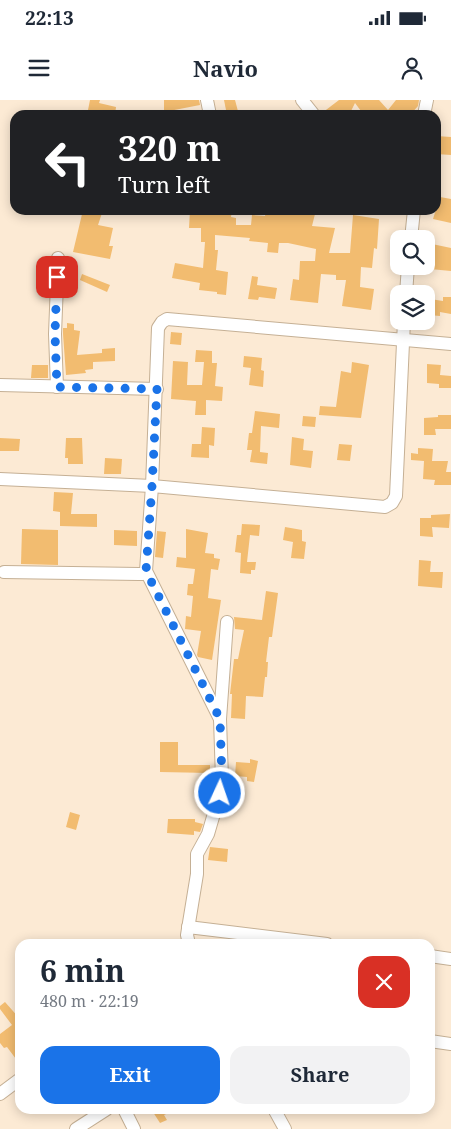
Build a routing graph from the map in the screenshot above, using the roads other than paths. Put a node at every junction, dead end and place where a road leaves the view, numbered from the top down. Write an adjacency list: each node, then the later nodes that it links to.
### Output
1 (302, 100): 2 (street)
2 (310, 110)
3 (413, 215): 4 (street)
4 (412, 230)
5 (58, 258): 10 (street)
6 (403, 330): 7 (street)
7 (402, 338): 8 (street); 11 (street); 13 (street)
8 (451, 344)
9 (0, 385): 10 (street)
10 (57, 387): 11 (street)
11 (157, 389): 13 (street)
12 (0, 480): 13 (street)
13 (152, 486): 14 (street)
14 (146, 571): 15 (street); 17 (street)
15 (4, 572)
16 (227, 622): 17 (street)
17 (220, 719): 18 (street)
18 (188, 927): 19 (street); 20 (street)
19 (188, 939)
20 (286, 939)
21 (435, 957): 22 (street)
22 (451, 959)
23 (435, 1042): 24 (street)
24 (451, 1044)
25 (15, 1083): 26 (street)
26 (0, 1094)
27 (99, 1114): 30 (street)
28 (126, 1114): 31 (street)
29 (276, 1114): 32 (street)
30 (76, 1129)
31 (134, 1129)
32 (284, 1129)

